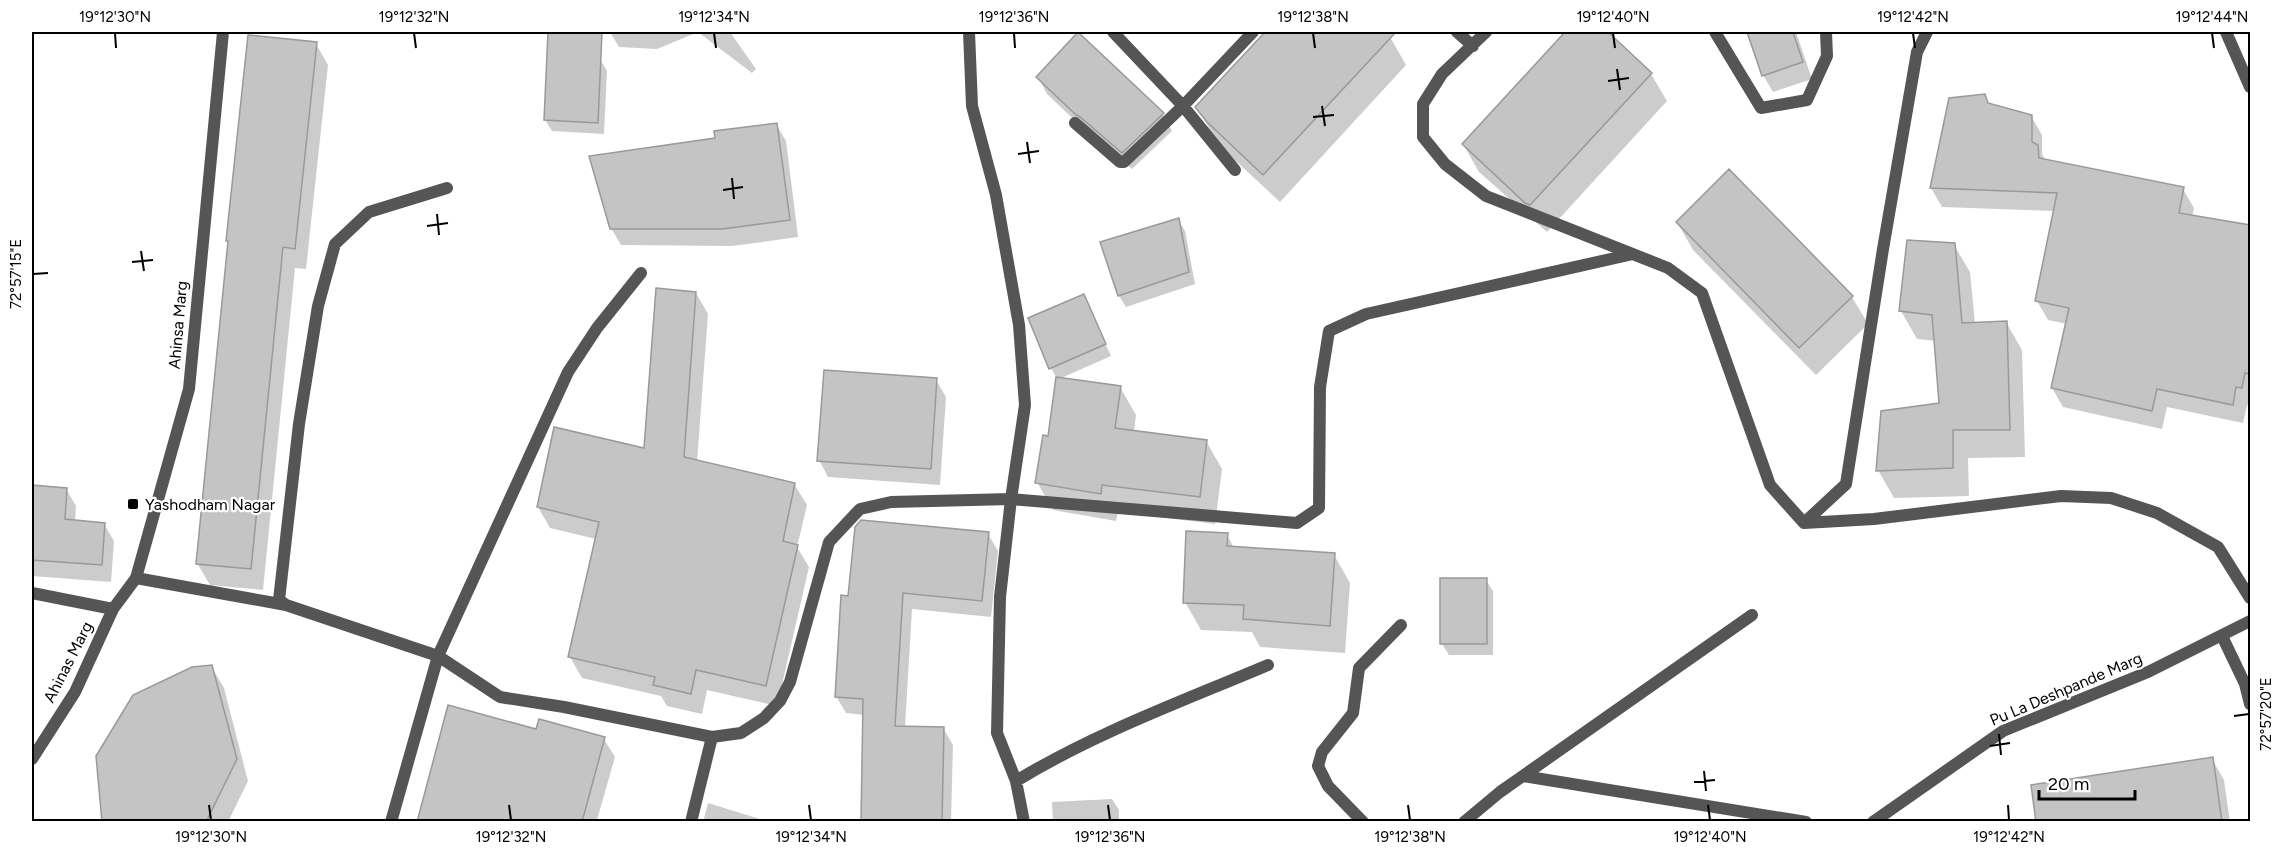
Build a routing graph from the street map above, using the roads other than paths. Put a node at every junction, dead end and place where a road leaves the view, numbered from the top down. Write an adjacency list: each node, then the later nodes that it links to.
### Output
1 (223, 32): 21 (street, Ahinsa Marg)
2 (969, 32): 19 (street)
3 (1113, 32): 13 (street)
4 (1253, 32): 13 (street)
5 (1457, 32): 11 (street)
6 (1486, 32): 11 (street)
7 (1715, 32): 8 (street)
8 (1826, 32)
9 (1927, 32): 20 (street)
10 (2226, 32): 12 (street)
11 (1473, 46): 17 (street)
12 (2250, 87)
13 (1183, 106): 14 (street); 15 (street)
14 (1075, 123)
15 (1235, 170)
16 (447, 188): 24 (street)
17 (1633, 254): 19 (street); 20 (street)
18 (641, 273): 30 (street)
19 (1011, 500): 33 (street); 36 (street)
20 (1804, 523): 23 (street)
21 (136, 578): 24 (street); 25 (street, Ahinsa Marg)
22 (32, 593): 25 (street)
23 (2250, 598)
24 (286, 605): 30 (street)
25 (113, 609): 34 (street, Ahinas Marg)
26 (1752, 615): 35 (street)
27 (2250, 621): 29 (street, Pu La Deshpande Marg)
28 (1401, 625): 40 (street)
29 (2222, 636): 32 (street); 43 (street, Pu La Deshpande Marg)
30 (438, 656): 33 (street); 37 (street)
31 (1268, 665): 36 (street)
32 (2250, 704)
33 (712, 737): 38 (street)
34 (32, 759)
35 (1523, 776): 41 (street); 42 (street)
36 (1016, 781): 39 (street)
37 (391, 822)
38 (691, 822)
39 (1024, 822)
40 (1363, 822)
41 (1464, 822)
42 (1806, 822)
43 (1873, 822)

